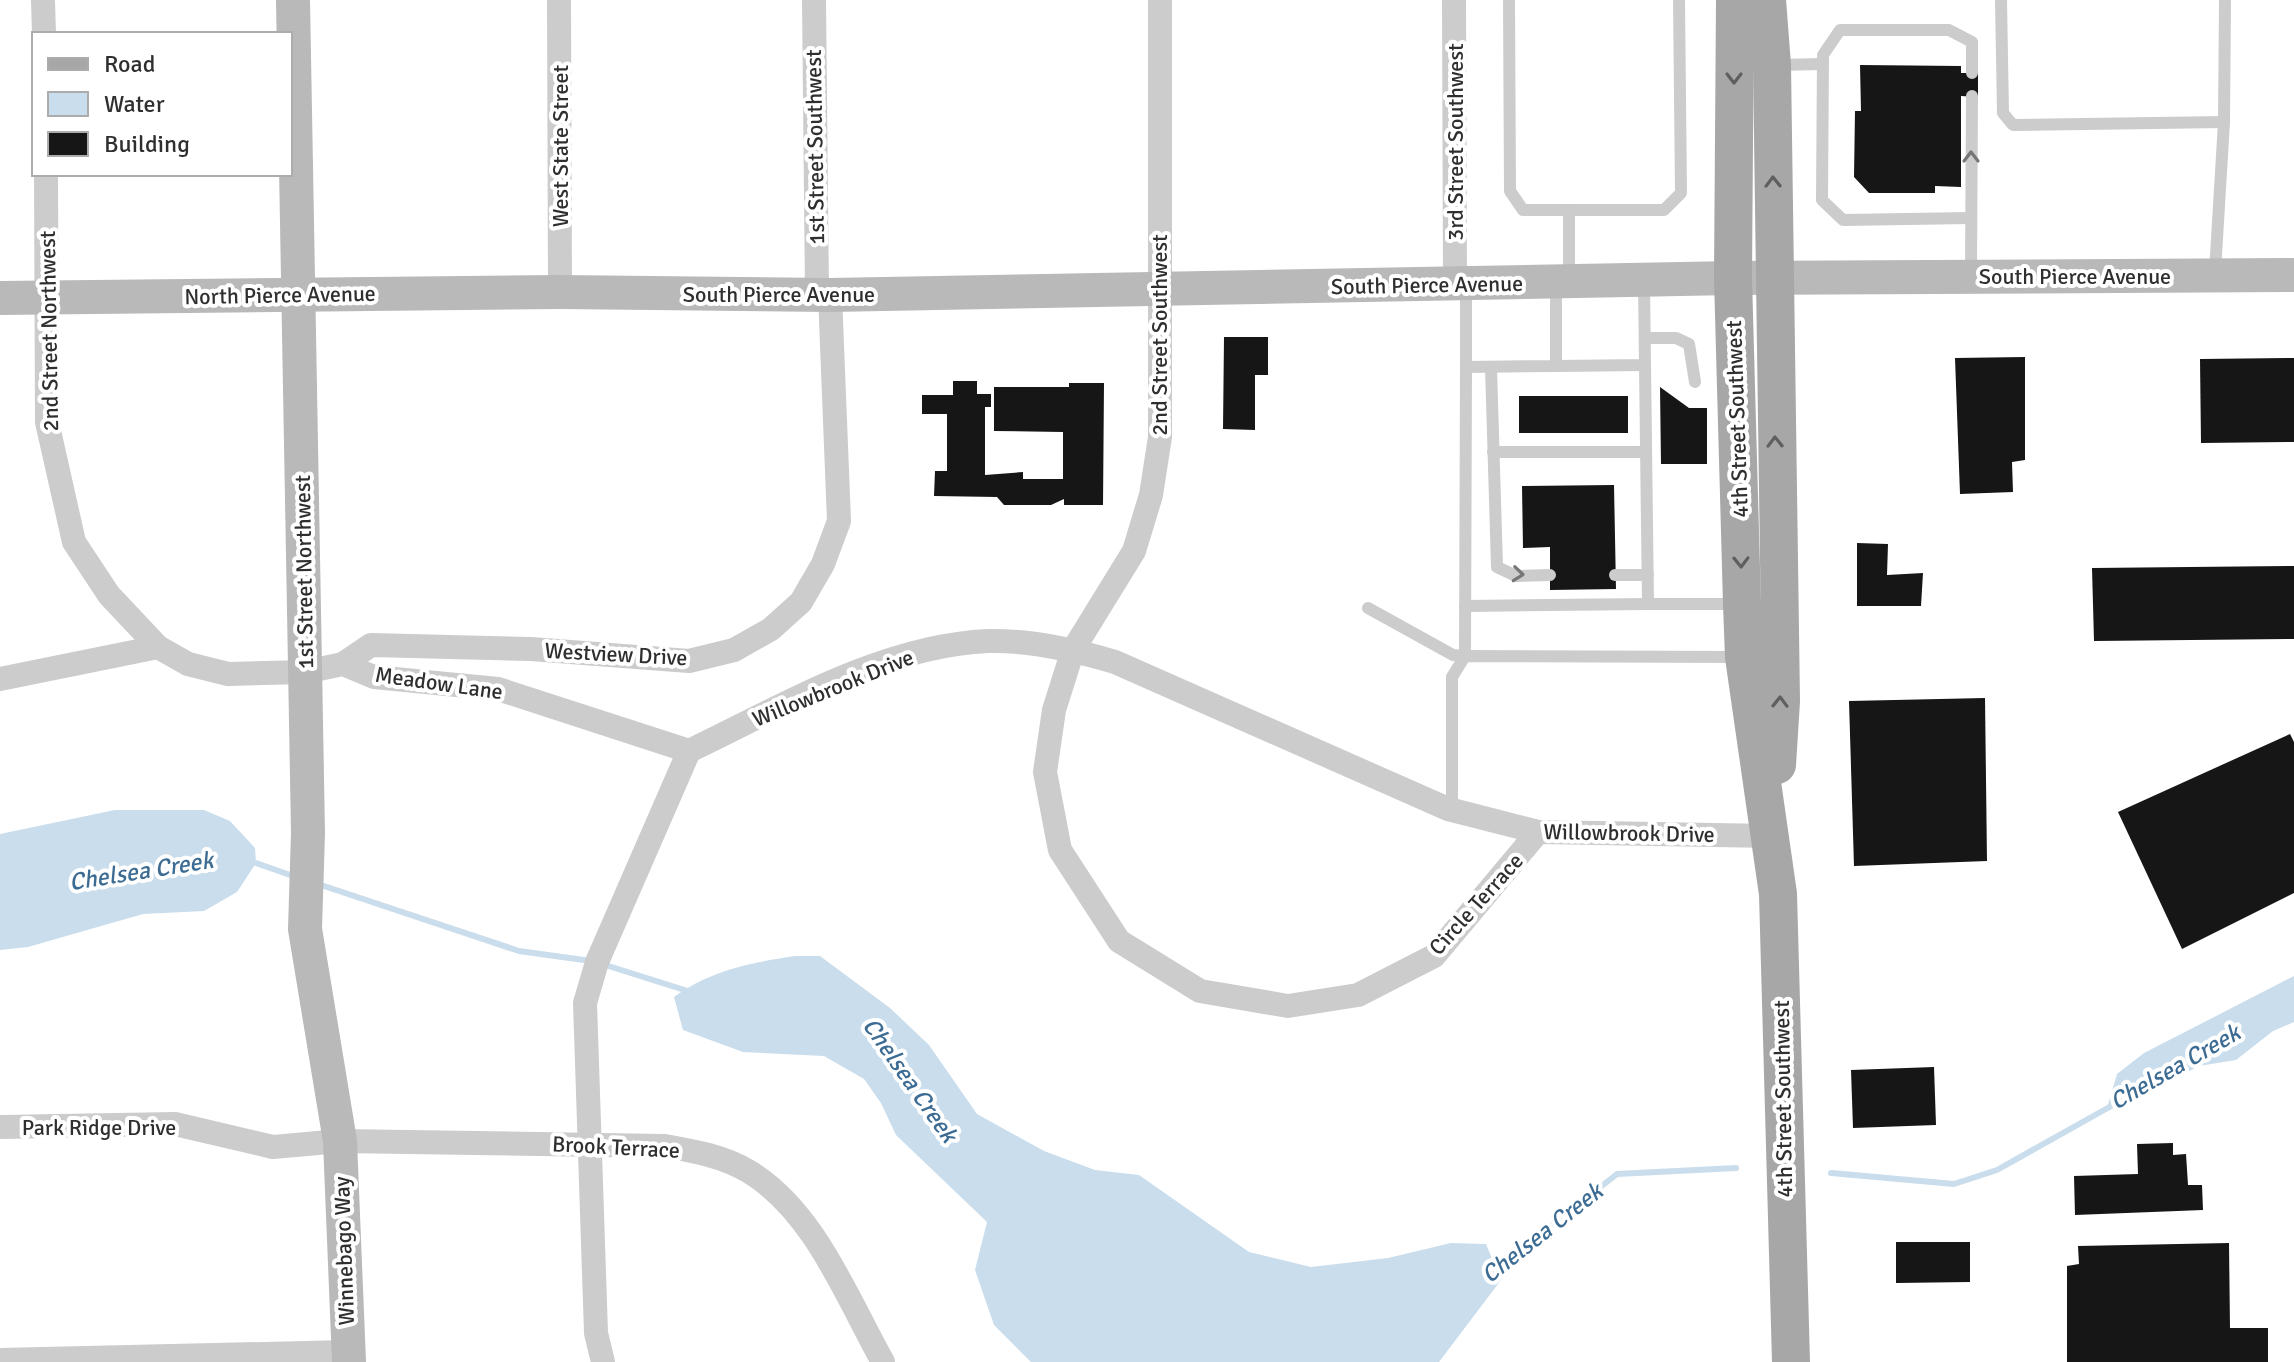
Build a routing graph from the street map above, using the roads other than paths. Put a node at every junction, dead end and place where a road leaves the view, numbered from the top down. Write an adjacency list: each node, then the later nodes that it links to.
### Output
1 (43, 0): 13 (street)
2 (293, 0): 32 (main road, 1st Street Northwest)
3 (559, 0): 31 (street, West State Street)
4 (814, 0): 33 (street, 1st Street Southwest)
5 (1160, 0): 30 (street, 2nd Street Southwest)
6 (1454, 0): 29 (street, 3rd Street Southwest)
7 (1509, 0): 20 (lane)
8 (1679, 0): 20 (lane)
9 (1735, 0): 25 (main road, 4th Street Southwest, one-way to 25)
10 (1767, 0): 15 (main road, 4th Street Southwest)
11 (2001, 0): 18 (lane)
12 (2225, 0): 18 (lane)
13 (44, 32)
14 (1823, 64): 15 (lane); 16 (lane); 21 (lane)
15 (1772, 65): 26 (main road, 4th Street Southwest, one-way to 15)
16 (1972, 73)
17 (1972, 96): 21 (lane, one-way to 17)
18 (2224, 122): 22 (lane)
19 (46, 176): 35 (street, 2nd Street Northwest)
20 (1569, 210): 28 (lane)
21 (1971, 218): 24 (lane)
22 (2214, 275): 23 (main road, South Pierce Avenue); 24 (main road, South Pierce Avenue)
23 (2294, 275)
24 (1971, 276): 26 (main road, South Pierce Avenue)
25 (1733, 278): 26 (main road, South Pierce Avenue); 27 (main road, South Pierce Avenue); 48 (main road, 4th Street Southwest, one-way to 48)
26 (1774, 278): 61 (main road, 4th Street Southwest, one-way to 26)
27 (1644, 281): 28 (main road, South Pierce Avenue); 36 (lane)
28 (1563, 283): 29 (main road, South Pierce Avenue); 38 (lane)
29 (1461, 284): 30 (main road, South Pierce Avenue); 39 (lane)
30 (1158, 289): 33 (main road, South Pierce Avenue); 52 (street, 2nd Street Southwest)
31 (560, 292): 32 (main road, North Pierce Avenue); 33 (main road, South Pierce Avenue)
32 (299, 295): 35 (main road, North Pierce Avenue); 56 (main road, 1st Street Northwest)
33 (824, 295): 55 (street, Westview Drive)
34 (0, 298): 35 (main road, North Pierce Avenue)
35 (48, 298): 51 (street, 2nd Street Northwest)
36 (1645, 338): 37 (lane); 41 (lane)
37 (1645, 365): 38 (lane); 43 (lane)
38 (1556, 366): 40 (lane)
39 (1466, 367): 40 (lane); 49 (lane)
40 (1491, 367): 42 (lane)
41 (1695, 382)
42 (1493, 452): 43 (lane); 44 (lane, one-way to 44)
43 (1646, 452): 46 (lane)
44 (1550, 575)
45 (1615, 575): 46 (lane)
46 (1648, 575): 47 (lane)
47 (1648, 604): 48 (lane); 49 (lane)
48 (1742, 604): 54 (main road, 4th Street Southwest)
49 (1465, 606): 53 (lane)
50 (1368, 608): 53 (lane)
51 (158, 647): 56 (street); 57 (street)
52 (1073, 650): 58 (street, Willowbrook Drive); 59 (street, Willowbrook Drive); 60 (street, Circle Terrace)
53 (1465, 656): 54 (lane); 59 (lane)
54 (1744, 657): 61 (main road, 4th Street Southwest)
55 (343, 664): 56 (street); 58 (street, Meadow Lane)
56 (305, 672): 63 (main road, 1st Street Northwest)
57 (0, 679)
58 (689, 751): 64 (street)
59 (1452, 810): 60 (street, Willowbrook Drive)
60 (1538, 832): 61 (street, Willowbrook Drive)
61 (1772, 836): 69 (main road, 4th Street Southwest)
62 (0, 1127): 63 (street, Park Ridge Drive)
63 (340, 1141): 64 (street, Brook Terrace); 65 (main road, Winnebago Way)
64 (589, 1145): 67 (street); 68 (street, Brook Terrace)
65 (348, 1357): 66 (street)
66 (0, 1360)
67 (603, 1362)
68 (883, 1362)
69 (1791, 1362)

